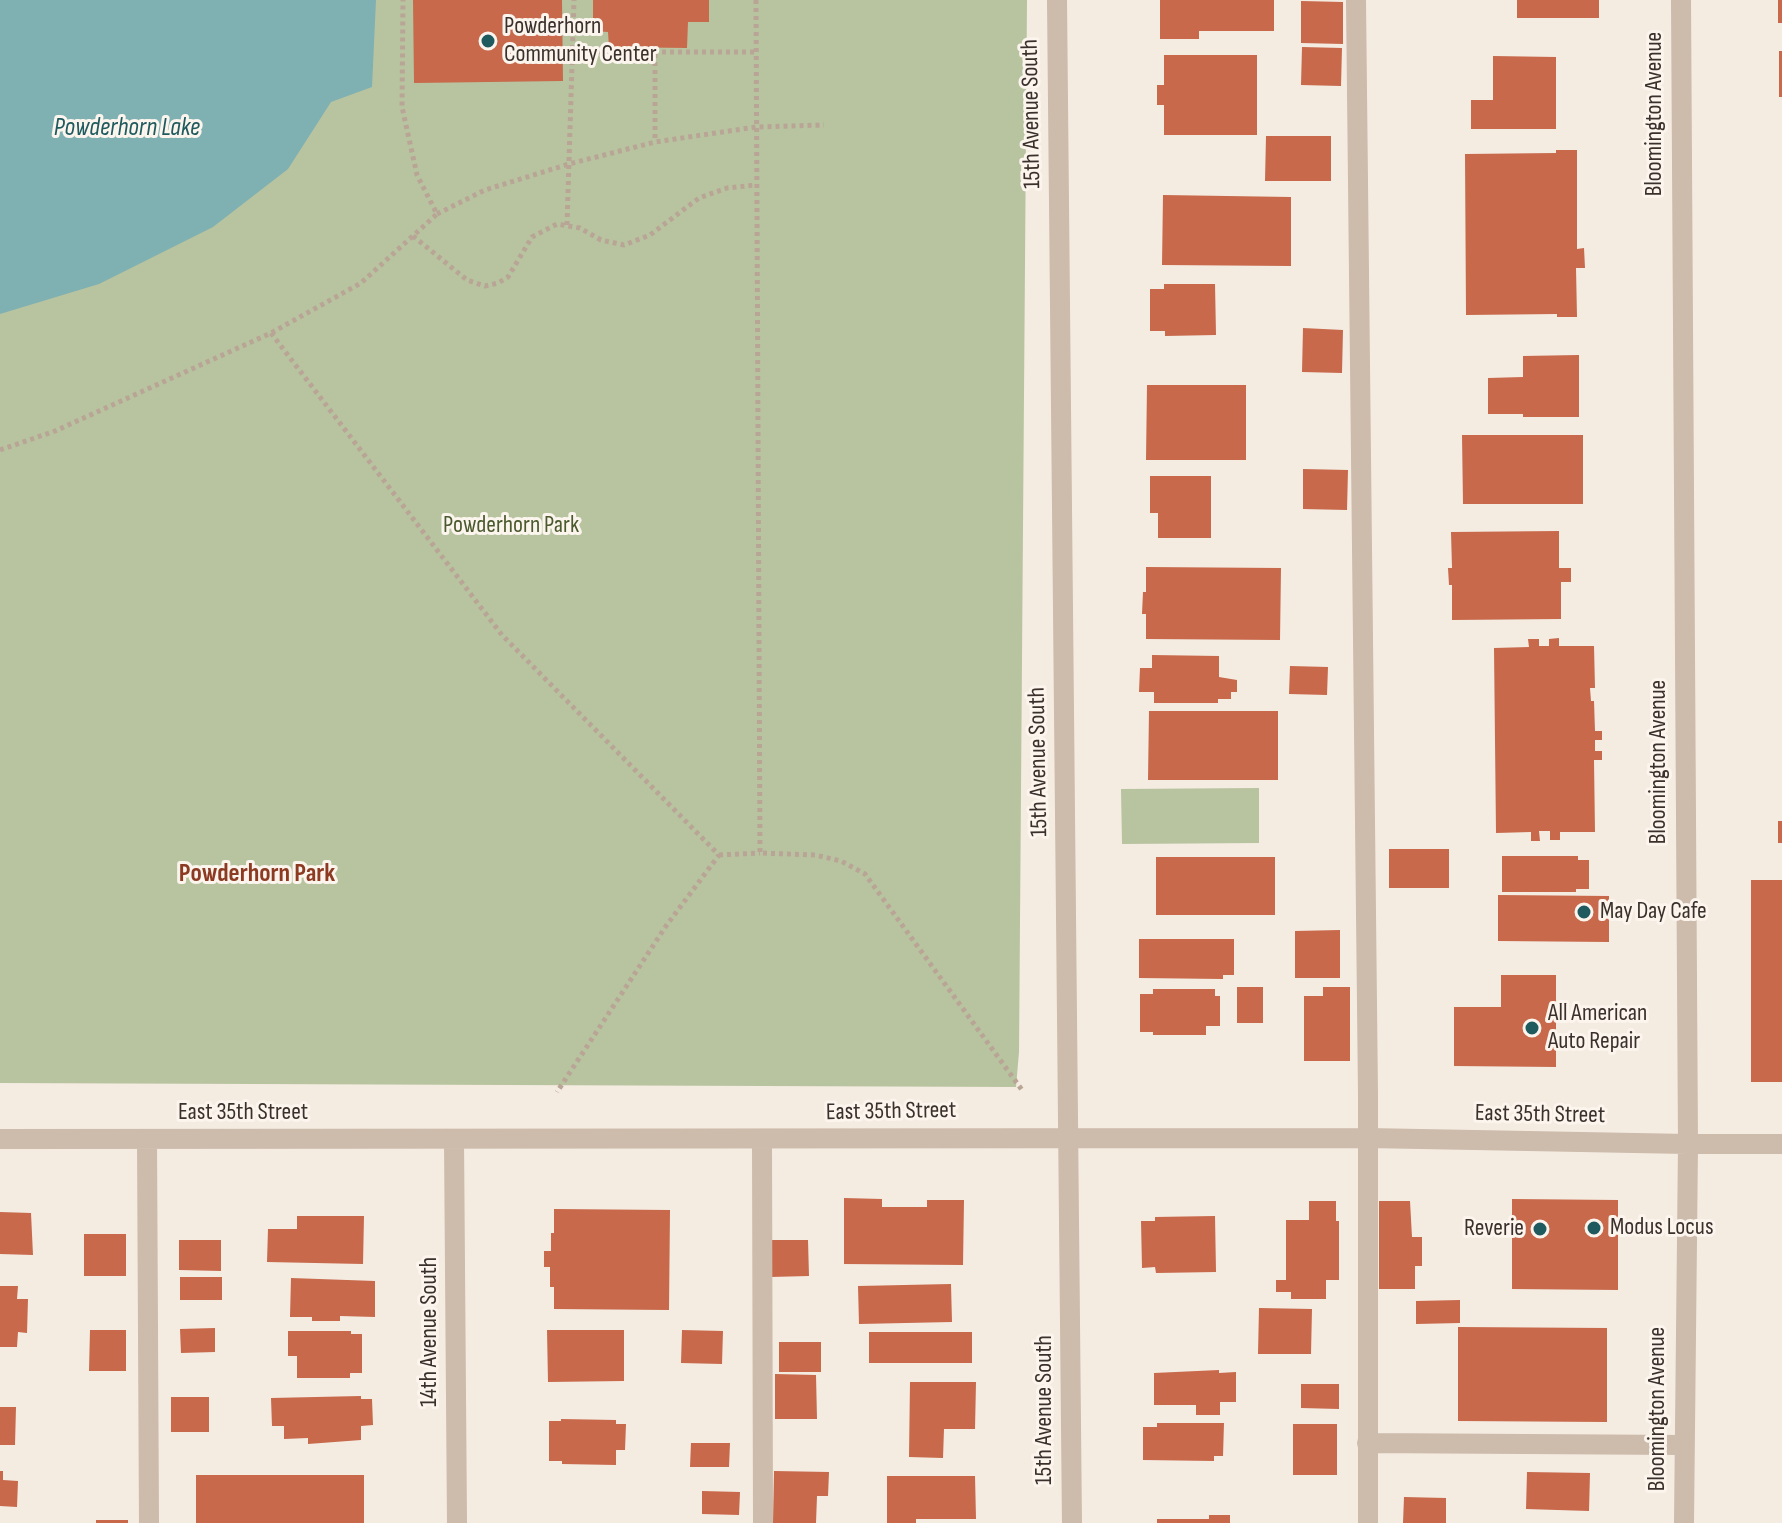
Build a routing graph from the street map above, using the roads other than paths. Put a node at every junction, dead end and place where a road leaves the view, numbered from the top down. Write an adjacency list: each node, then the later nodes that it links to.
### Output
1 (1057, 0): 4 (street, 15th Avenue South)
2 (1356, 0): 5 (street)
3 (1681, 0): 10 (street, Bloomington Avenue)
4 (1070, 1138): 5 (street, East 35th Street); 9 (street, East 35th Street); 17 (street, 15th Avenue South)
5 (1367, 1138): 10 (street, East 35th Street); 12 (street)
6 (0, 1139): 7 (street, East 35th Street)
7 (147, 1139): 8 (street, East 35th Street); 14 (street)
8 (454, 1140): 9 (street, East 35th Street); 15 (street, 14th Avenue South)
9 (762, 1140): 16 (street)
10 (1688, 1144): 11 (street, East 35th Street); 13 (street, Bloomington Avenue)
11 (1782, 1144)
12 (1367, 1443): 13 (street); 18 (street)
13 (1683, 1445): 19 (street, Bloomington Avenue)
14 (149, 1523)
15 (457, 1523)
16 (763, 1523)
17 (1072, 1523)
18 (1368, 1523)
19 (1684, 1523)

